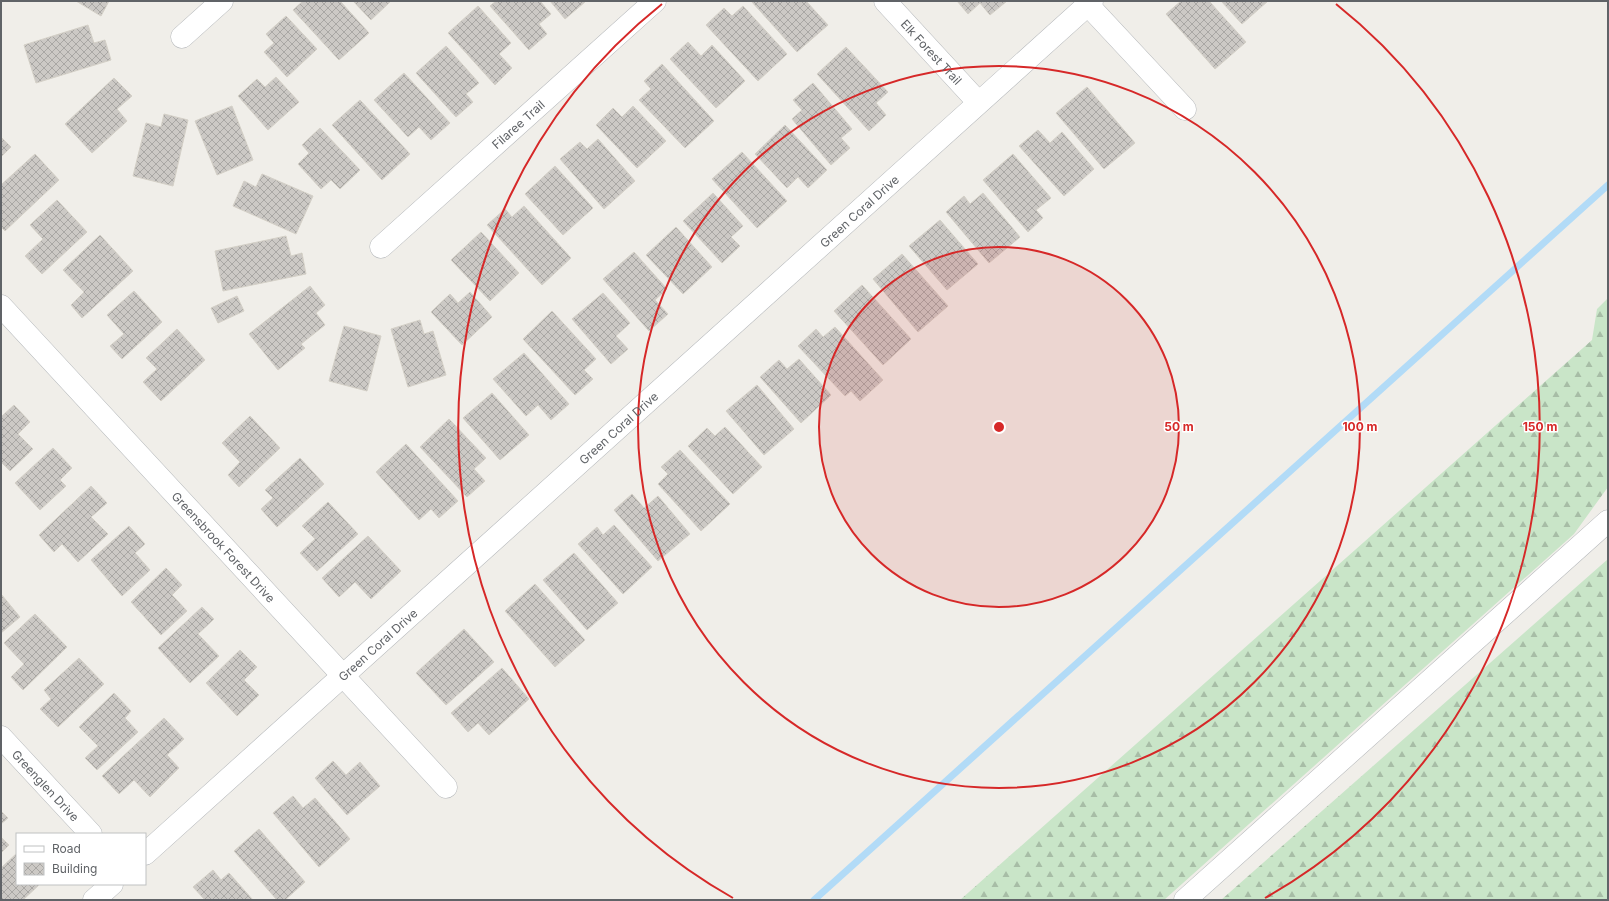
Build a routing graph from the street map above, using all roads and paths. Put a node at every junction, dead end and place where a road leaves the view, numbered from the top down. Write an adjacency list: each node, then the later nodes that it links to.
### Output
1 (222, 1): 5 (street)
2 (655, 1): 8 (street, Filaree Trail)
3 (885, 1): 6 (street, Elk Forest Trail)
4 (1090, 3): 6 (street, Green Coral Drive); 7 (street)
5 (182, 37)
6 (978, 102): 11 (street, Green Coral Drive)
7 (1184, 110)
8 (381, 247)
9 (1, 306): 11 (street, Greensbrook Forest Drive)
10 (1608, 521): 18 (street)
11 (343, 676): 13 (street, Greensbrook Forest Drive); 15 (street, Green Coral Drive)
12 (1, 737): 14 (street, Greenglen Drive)
13 (446, 787)
14 (90, 833)
15 (146, 853)
16 (111, 885): 17 (street)
17 (94, 900)
18 (1185, 900)

